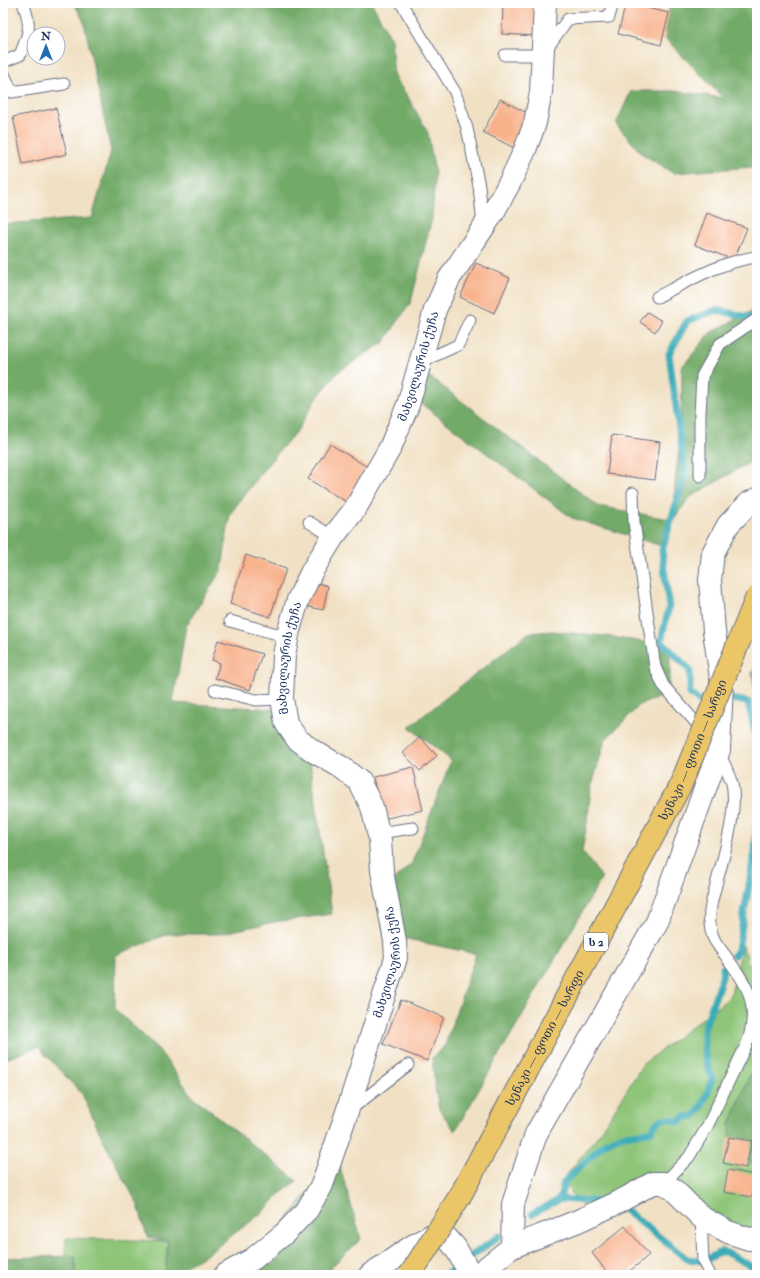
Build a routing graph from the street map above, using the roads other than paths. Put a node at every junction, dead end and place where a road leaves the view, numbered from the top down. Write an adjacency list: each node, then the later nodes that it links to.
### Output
1 (22, 3): 7 (lane)
2 (401, 3): 10 (lane)
3 (545, 3): 6 (street, მახვილაურის ქუჩა)
4 (613, 3): 6 (lane)
5 (505, 54): 6 (lane)
6 (542, 55): 10 (street, მახვილაურის ქუჩა)
7 (3, 62)
8 (3, 72): 9 (lane)
9 (64, 84)
10 (483, 227): 15 (street, მახვილაურის ქუჩა)
11 (757, 257): 12 (lane)
12 (657, 297)
13 (757, 319): 16 (lane)
14 (470, 320): 15 (lane)
15 (421, 362): 20 (street, მახვილაურის ქუჩა)
16 (700, 476)
17 (633, 493): 26 (lane)
18 (757, 499): 26 (street)
19 (309, 522): 20 (lane)
20 (333, 537): 23 (street, მახვილაურის ქუჩა)
21 (757, 597): 38 (highway, სენაკი — ფოთი — სარფი / ს 2, bridge)
22 (230, 621): 23 (lane)
23 (288, 638): 25 (street, მახვილაურის ქუჩა)
24 (215, 690): 25 (lane)
25 (282, 699): 28 (street, მახვილაურის ქუჩა)
26 (719, 750): 31 (lane); 34 (street)
27 (413, 828): 28 (lane)
28 (378, 832): 30 (street, მახვილაურის ქუჩა)
29 (408, 1065): 30 (lane)
30 (347, 1112): 36 (street, მახვილაურის ქუჩა)
31 (664, 1183): 32 (street); 34 (street)
32 (701, 1217): 33 (street); 39 (lane)
33 (757, 1238)
34 (512, 1248): 35 (street)
35 (471, 1272): 37 (street)
36 (225, 1275)
37 (370, 1275)
38 (410, 1275)
39 (710, 1275)

